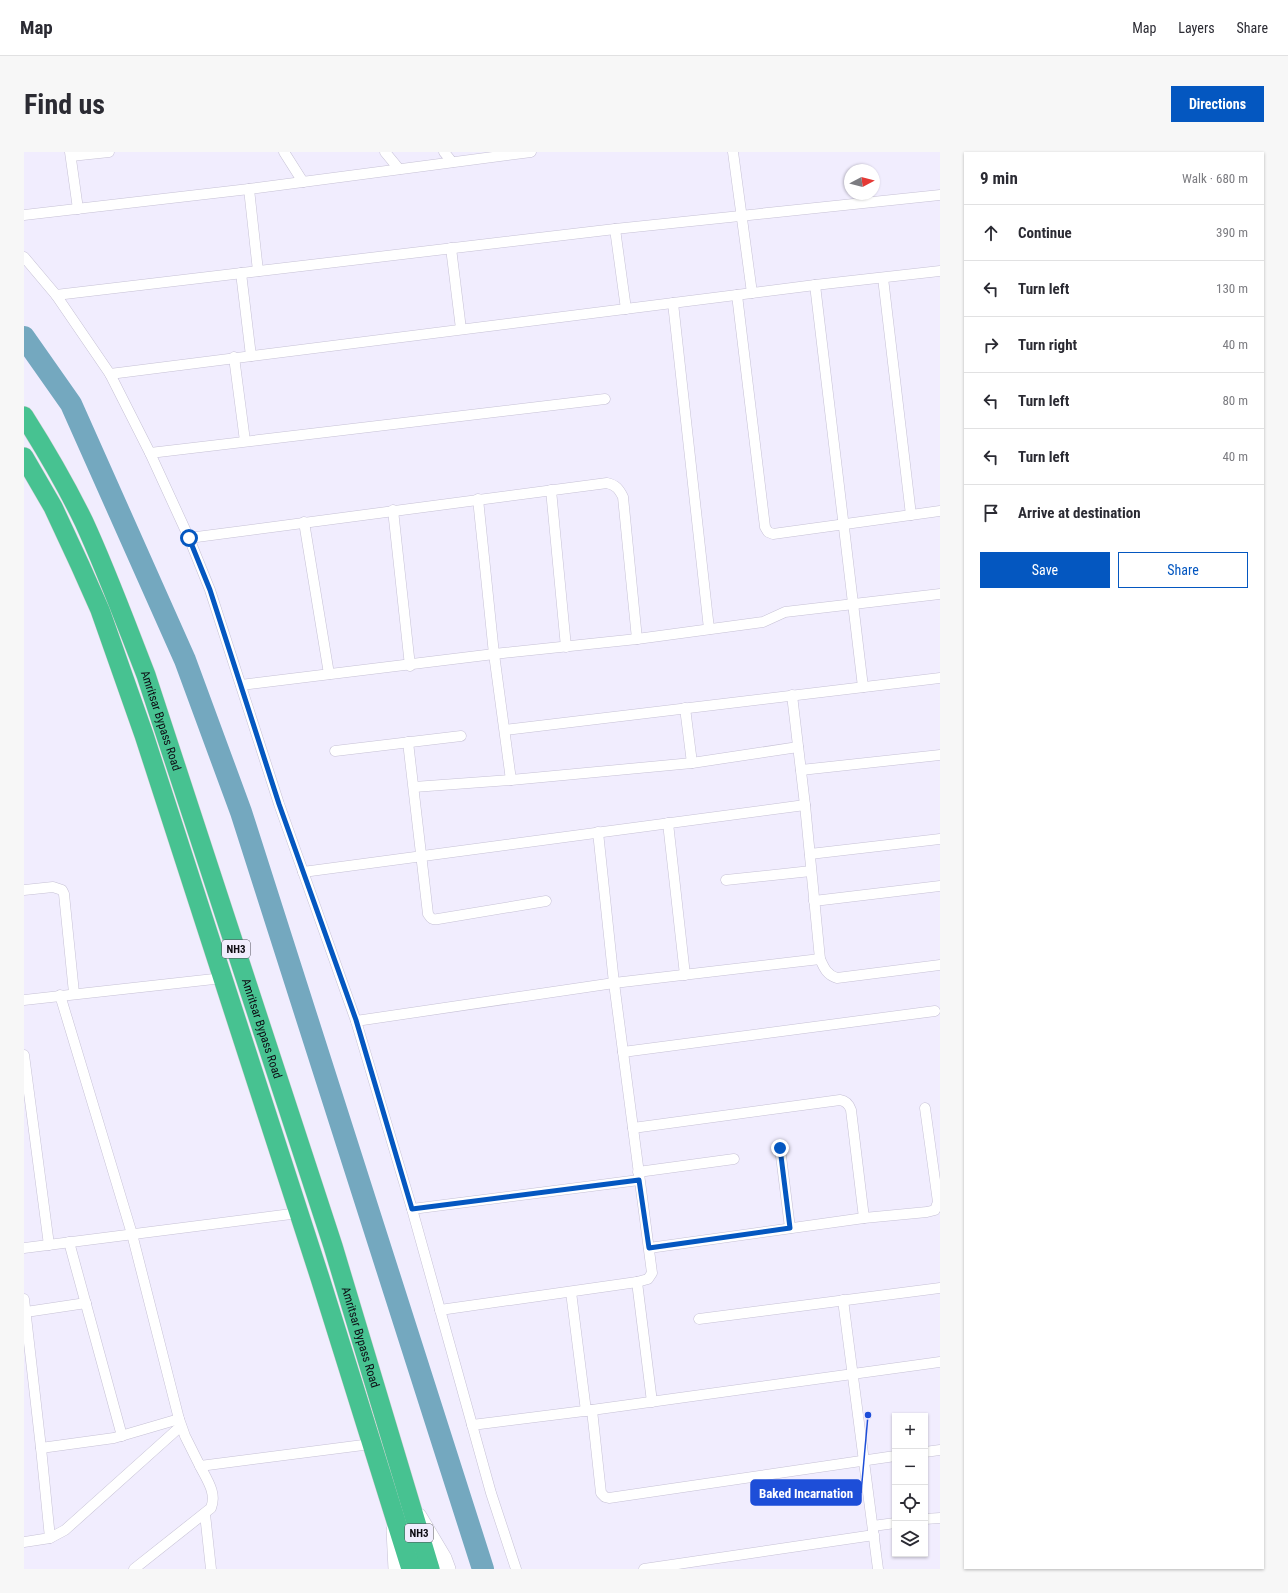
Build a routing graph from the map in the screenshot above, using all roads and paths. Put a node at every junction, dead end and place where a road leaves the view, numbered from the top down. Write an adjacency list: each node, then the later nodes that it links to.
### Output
1 (109, 152): 7 (street)
2 (284, 152): 11 (street)
3 (385, 152): 10 (street)
4 (444, 152): 9 (street)
5 (531, 152): 8 (street)
6 (733, 152): 16 (street)
7 (71, 154): 14 (street)
8 (506, 154): 9 (street)
9 (452, 162): 10 (street)
10 (399, 169): 11 (street)
11 (303, 182): 12 (street)
12 (249, 189): 14 (street); 20 (street)
13 (940, 195): 16 (street)
14 (78, 208): 15 (street)
15 (24, 215)
16 (741, 216): 17 (street); 25 (street)
17 (614, 229): 18 (street); 29 (street)
18 (451, 248): 20 (street); 30 (street)
19 (24, 257): 27 (street)
20 (258, 271): 22 (street)
21 (940, 271): 23 (street)
22 (241, 273): 27 (street); 31 (street)
23 (883, 278): 24 (street); 43 (street)
24 (815, 285): 25 (street); 45 (street)
25 (752, 293): 26 (street)
26 (737, 295): 28 (street); 45 (street)
27 (56, 296): 33 (street)
28 (673, 303): 29 (street); 49 (street)
29 (626, 309): 30 (street)
30 (461, 329): 31 (street)
31 (251, 356): 32 (street)
32 (234, 357): 33 (street); 36 (street)
33 (110, 374): 37 (street)
34 (605, 398): 36 (street)
35 (24, 416): 132 (highway, Amritsar Bypass Road / NH3)
36 (245, 441): 37 (street)
37 (150, 453): 46 (street)
38 (24, 457): 86 (highway, Amritsar Bypass Road / NH3)
39 (550, 490): 40 (street); 50 (street); 51 (street)
40 (478, 499): 41 (street); 52 (street)
41 (393, 510): 44 (street); 53 (street)
42 (940, 511): 43 (street)
43 (910, 515): 45 (street)
44 (304, 522): 46 (street); 54 (street)
45 (844, 524): 48 (street)
46 (189, 538): 56 (street)
47 (940, 594): 48 (street)
48 (854, 604): 49 (street); 57 (street)
49 (709, 629): 50 (street)
50 (637, 639): 51 (street)
51 (566, 647): 52 (street)
52 (494, 654): 53 (street); 60 (street)
53 (410, 666): 54 (street)
54 (329, 674): 56 (street)
55 (940, 678): 57 (street)
56 (241, 685): 77 (street)
57 (864, 687): 58 (street)
58 (792, 695): 59 (street); 63 (street)
59 (685, 708): 60 (street); 66 (street)
60 (505, 730): 68 (street)
61 (461, 736): 62 (street)
62 (408, 742): 64 (street); 69 (street)
63 (798, 747): 66 (street); 67 (street)
64 (335, 751)
65 (940, 755): 67 (street)
66 (692, 763): 68 (street)
67 (801, 770): 70 (street)
68 (511, 780): 69 (street)
69 (414, 787): 75 (street)
70 (805, 805): 71 (street); 74 (street)
71 (668, 823): 72 (street); 85 (street)
72 (598, 832): 75 (street); 87 (street)
73 (940, 840): 74 (street)
74 (810, 854): 76 (street)
75 (421, 855): 77 (street); 81 (street)
76 (811, 871): 78 (street); 82 (street)
77 (303, 872): 92 (street)
78 (726, 880)
79 (940, 886): 82 (street)
80 (24, 890): 88 (street)
81 (546, 901)
82 (814, 901): 83 (street)
83 (820, 959): 84 (street); 85 (street)
84 (940, 965)
85 (685, 975): 87 (street)
86 (223, 978): 88 (street); 101 (highway, Amritsar Bypass Road / NH3)
87 (614, 984): 92 (street); 93 (street)
88 (74, 993): 89 (street)
89 (60, 995): 90 (street); 104 (street)
90 (24, 1000)
91 (935, 1011): 93 (street)
92 (356, 1020): 100 (street)
93 (623, 1052): 96 (street)
94 (24, 1055): 106 (street)
95 (925, 1108): 102 (street)
96 (633, 1128): 99 (street); 102 (street)
97 (780, 1148): 103 (street)
98 (734, 1159): 99 (street)
99 (639, 1176): 100 (street); 108 (street)
100 (412, 1209): 115 (street)
101 (299, 1213): 104 (street); 125 (highway, Amritsar Bypass Road / NH3)
102 (864, 1218): 103 (street)
103 (790, 1228): 108 (street)
104 (132, 1234): 105 (street); 122 (street)
105 (69, 1242): 106 (street); 114 (street)
106 (49, 1245): 107 (street)
107 (24, 1248)
108 (649, 1248): 109 (street)
109 (637, 1282): 111 (street); 120 (street)
110 (940, 1288): 113 (street)
111 (571, 1292): 115 (street); 121 (street)
112 (24, 1298): 116 (street)
113 (843, 1300): 117 (street); 119 (street)
114 (86, 1303): 116 (street); 124 (street)
115 (440, 1310): 123 (street)
116 (26, 1312): 126 (street)
117 (699, 1319)
118 (940, 1362): 119 (street)
119 (854, 1374): 120 (street); 130 (street)
120 (652, 1402): 121 (street)
121 (589, 1411): 123 (street); 130 (street)
122 (180, 1423): 124 (street); 131 (street); 138 (street)
123 (472, 1425): 146 (street)
124 (122, 1436): 126 (street)
125 (371, 1444): 131 (street); 132 (highway, Amritsar Bypass Road / NH3)
126 (41, 1448): 138 (street)
127 (940, 1450): 128 (street)
128 (928, 1452)
129 (892, 1456): 130 (street)
130 (864, 1460): 137 (street)
131 (200, 1466): 133 (street)
132 (400, 1502): 142 (street); 143 (highway, NH3); 144 (highway, NH3); 145 (street)
133 (205, 1514): 140 (street); 141 (street)
134 (940, 1518): 135 (street)
135 (928, 1519)
136 (892, 1524): 137 (street)
137 (873, 1530): 147 (street); 148 (street)
138 (50, 1538): 139 (street)
139 (24, 1542)
140 (134, 1569)
141 (211, 1569)
142 (396, 1569)
143 (411, 1569)
144 (430, 1569)
145 (448, 1569)
146 (516, 1569)
147 (644, 1569)
148 (878, 1569)

